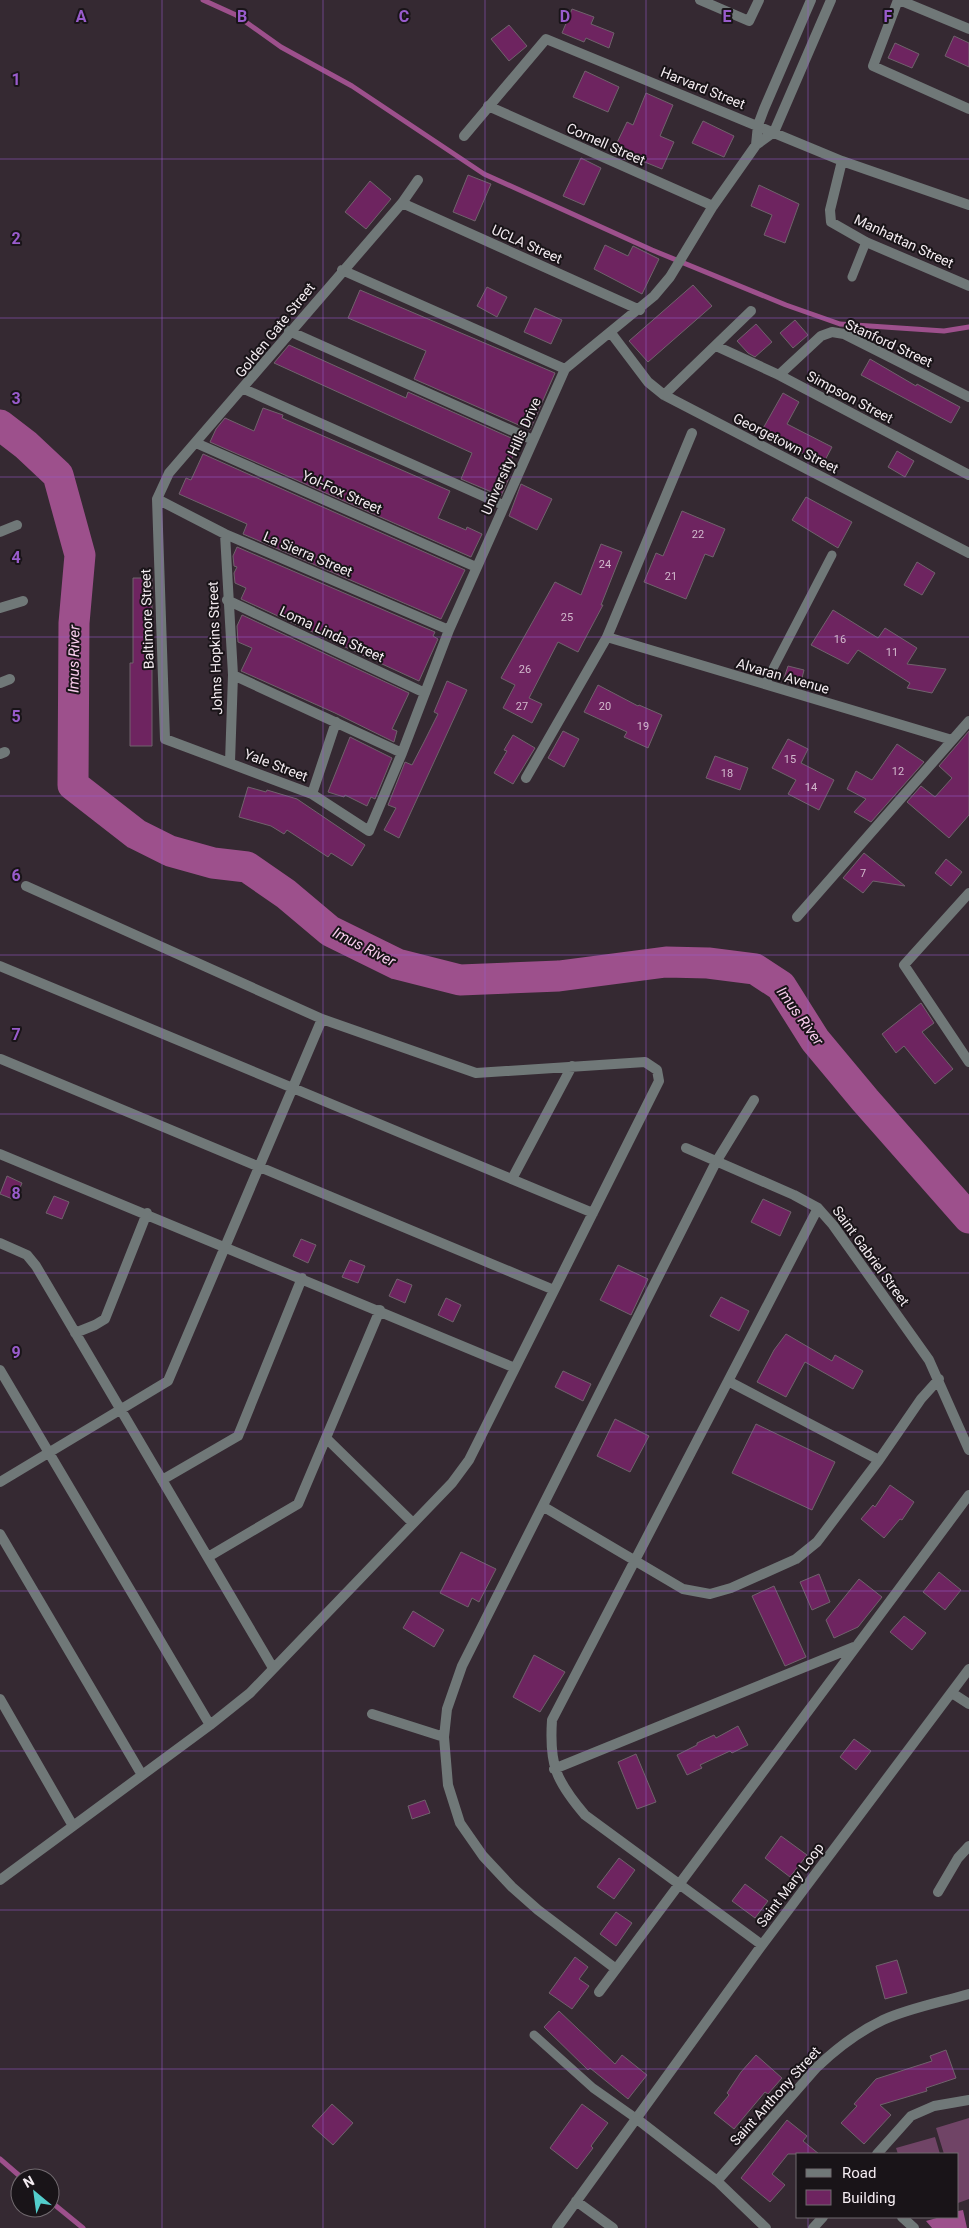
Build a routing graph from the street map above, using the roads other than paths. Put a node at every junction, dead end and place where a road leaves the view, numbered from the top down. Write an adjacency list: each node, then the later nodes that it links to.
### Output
1 (700, 0): 2 (street)
2 (759, 0)
3 (811, 0): 9 (street, University Hills Drive)
4 (832, 0): 10 (street)
5 (899, 0): 6 (street); 8 (street)
6 (969, 30)
7 (488, 106): 9 (street, Harvard Street); 11 (street, Harvard Street); 17 (street, Cornell Street)
8 (969, 109)
9 (758, 125): 10 (street, Harvard Street); 12 (street, University Hills Drive)
10 (774, 132): 12 (street, University Hills Drive); 13 (street, Harvard Street)
11 (464, 136)
12 (756, 145): 17 (street, University Hills Drive)
13 (842, 161): 16 (street, Harvard Street); 18 (street, Manhattan Street)
14 (418, 180): 15 (street, Golden Gate Street)
15 (402, 203): 19 (street, Golden Gate Street); 22 (street, UCLA Street)
16 (969, 205)
17 (713, 206): 22 (street, University Hills Drive)
18 (866, 242): 20 (lane); 21 (street, Manhattan Street)
19 (342, 270): 24 (street, Golden Gate Street); 27 (street)
20 (852, 277)
21 (969, 286)
22 (640, 310): 25 (street, University Hills Drive)
23 (751, 311): 26 (street)
24 (289, 332): 29 (street, Golden Gate Street); 33 (street)
25 (611, 333): 27 (street, University Hills Drive); 30 (street, Georgetown Street)
26 (716, 346): 28 (street, Simpson Street); 30 (street)
27 (565, 369): 33 (street, University Hills Drive)
28 (779, 375): 31 (street, Stanford Street); 35 (street, Simpson Street)
29 (244, 389): 34 (street, Golden Gate Street); 37 (street)
30 (664, 394): 41 (street, Georgetown Street)
31 (969, 397)
32 (692, 433): 48 (street)
33 (533, 440): 37 (street, University Hills Drive)
34 (196, 443): 36 (street, Golden Gate Street); 43 (street, Yol-Fox Street)
35 (969, 475)
36 (158, 499): 40 (street, La Sierra Street); 54 (street, Baltimore Street)
37 (503, 505): 43 (street, University Hills Drive)
38 (17, 525): 39 (street)
39 (0, 532)
40 (226, 534): 44 (street, Johns Hopkins Street); 47 (street, La Sierra Street)
41 (969, 552)
42 (832, 555): 50 (lane)
43 (476, 567): 47 (street, University Hills Drive)
44 (227, 600): 49 (street, Johns Hopkins Street); 51 (street, Loma Linda Street)
45 (23, 601): 46 (street)
46 (0, 608)
47 (449, 630): 51 (street, University Hills Drive)
48 (606, 638): 50 (street, Alvaran Avenue); 58 (street)
49 (232, 675): 53 (street); 57 (street, Johns Hopkins Street)
50 (764, 684): 55 (street, Alvaran Avenue)
51 (425, 693): 56 (street, University Hills Drive)
52 (969, 721): 55 (street)
53 (336, 722): 56 (street); 59 (street)
54 (165, 739): 57 (street, Yale Street)
55 (952, 740): 63 (street)
56 (402, 753): 60 (street, University Hills Drive)
57 (230, 762): 59 (street, Yale Street)
58 (526, 778)
59 (312, 794): 60 (street, Yale Street)
60 (369, 831)
61 (26, 886): 65 (street)
62 (969, 893): 67 (street)
63 (797, 916)
64 (0, 966): 69 (street)
65 (322, 1019): 68 (street); 69 (street)
66 (1, 1059): 74 (street)
67 (969, 1062)
68 (572, 1066): 75 (street); 78 (street)
69 (293, 1088): 74 (street); 75 (street)
70 (754, 1100): 73 (street)
71 (686, 1148): 73 (street, Saint Gabriel Street)
72 (0, 1154): 77 (street)
73 (716, 1162): 76 (street, Saint Gabriel Street); 97 (street)
74 (259, 1166): 80 (street); 82 (street)
75 (512, 1179): 78 (street)
76 (818, 1208): 87 (street, Saint Gabriel Street); 88 (street)
77 (147, 1213): 80 (street); 84 (street)
78 (592, 1213): 82 (street)
79 (0, 1243): 84 (street)
80 (224, 1246): 81 (street); 89 (street)
81 (302, 1278): 83 (street); 94 (street)
82 (554, 1290): 85 (street)
83 (380, 1310): 85 (street); 90 (street)
84 (75, 1333): 89 (street)
85 (515, 1368): 98 (street)
86 (0, 1370): 92 (street)
87 (939, 1379): 91 (street, Saint Gabriel Street); 93 (street)
88 (728, 1381): 93 (street); 101 (street)
89 (121, 1410): 92 (street); 94 (street)
90 (326, 1438): 98 (street); 100 (street)
91 (969, 1450)
92 (50, 1453): 95 (street); 109 (street)
93 (879, 1460): 101 (street)
94 (162, 1480): 100 (street)
95 (0, 1482)
96 (969, 1495): 102 (street)
97 (544, 1507): 101 (street); 110 (street)
98 (413, 1523): 103 (street)
99 (0, 1534): 112 (street)
100 (208, 1557): 103 (street)
101 (635, 1560): 111 (street)
102 (857, 1646): 111 (street); 116 (street)
103 (273, 1668): 109 (street)
104 (969, 1669): 105 (street, Saint Mary Loop)
105 (952, 1692): 107 (street); 118 (street, Saint Mary Loop)
106 (0, 1699): 113 (street)
107 (969, 1704)
108 (372, 1714): 110 (street)
109 (210, 1725): 112 (street)
110 (444, 1737): 119 (street)
111 (554, 1769): 116 (street)
112 (142, 1775): 113 (street)
113 (73, 1826): 115 (street)
114 (969, 1846): 117 (street)
115 (1, 1876)
116 (679, 1884): 118 (street); 119 (street)
117 (938, 1892)
118 (762, 1945): 124 (street, Saint Mary Loop)
119 (616, 1969): 120 (street)
120 (599, 1992)
121 (969, 1994): 126 (street, Saint Anthony Street)
122 (534, 2035): 124 (lane)
123 (969, 2100): 125 (street)
124 (637, 2119): 126 (street); 127 (street, Saint Mary Loop)
125 (878, 2153)
126 (718, 2181): 132 (street)
127 (576, 2201): 130 (street, Saint Mary Loop); 131 (street)
128 (822, 2218): 133 (street)
129 (903, 2218): 134 (street)
130 (557, 2228)
131 (613, 2228)
132 (766, 2228)
133 (813, 2228)
134 (914, 2228)

